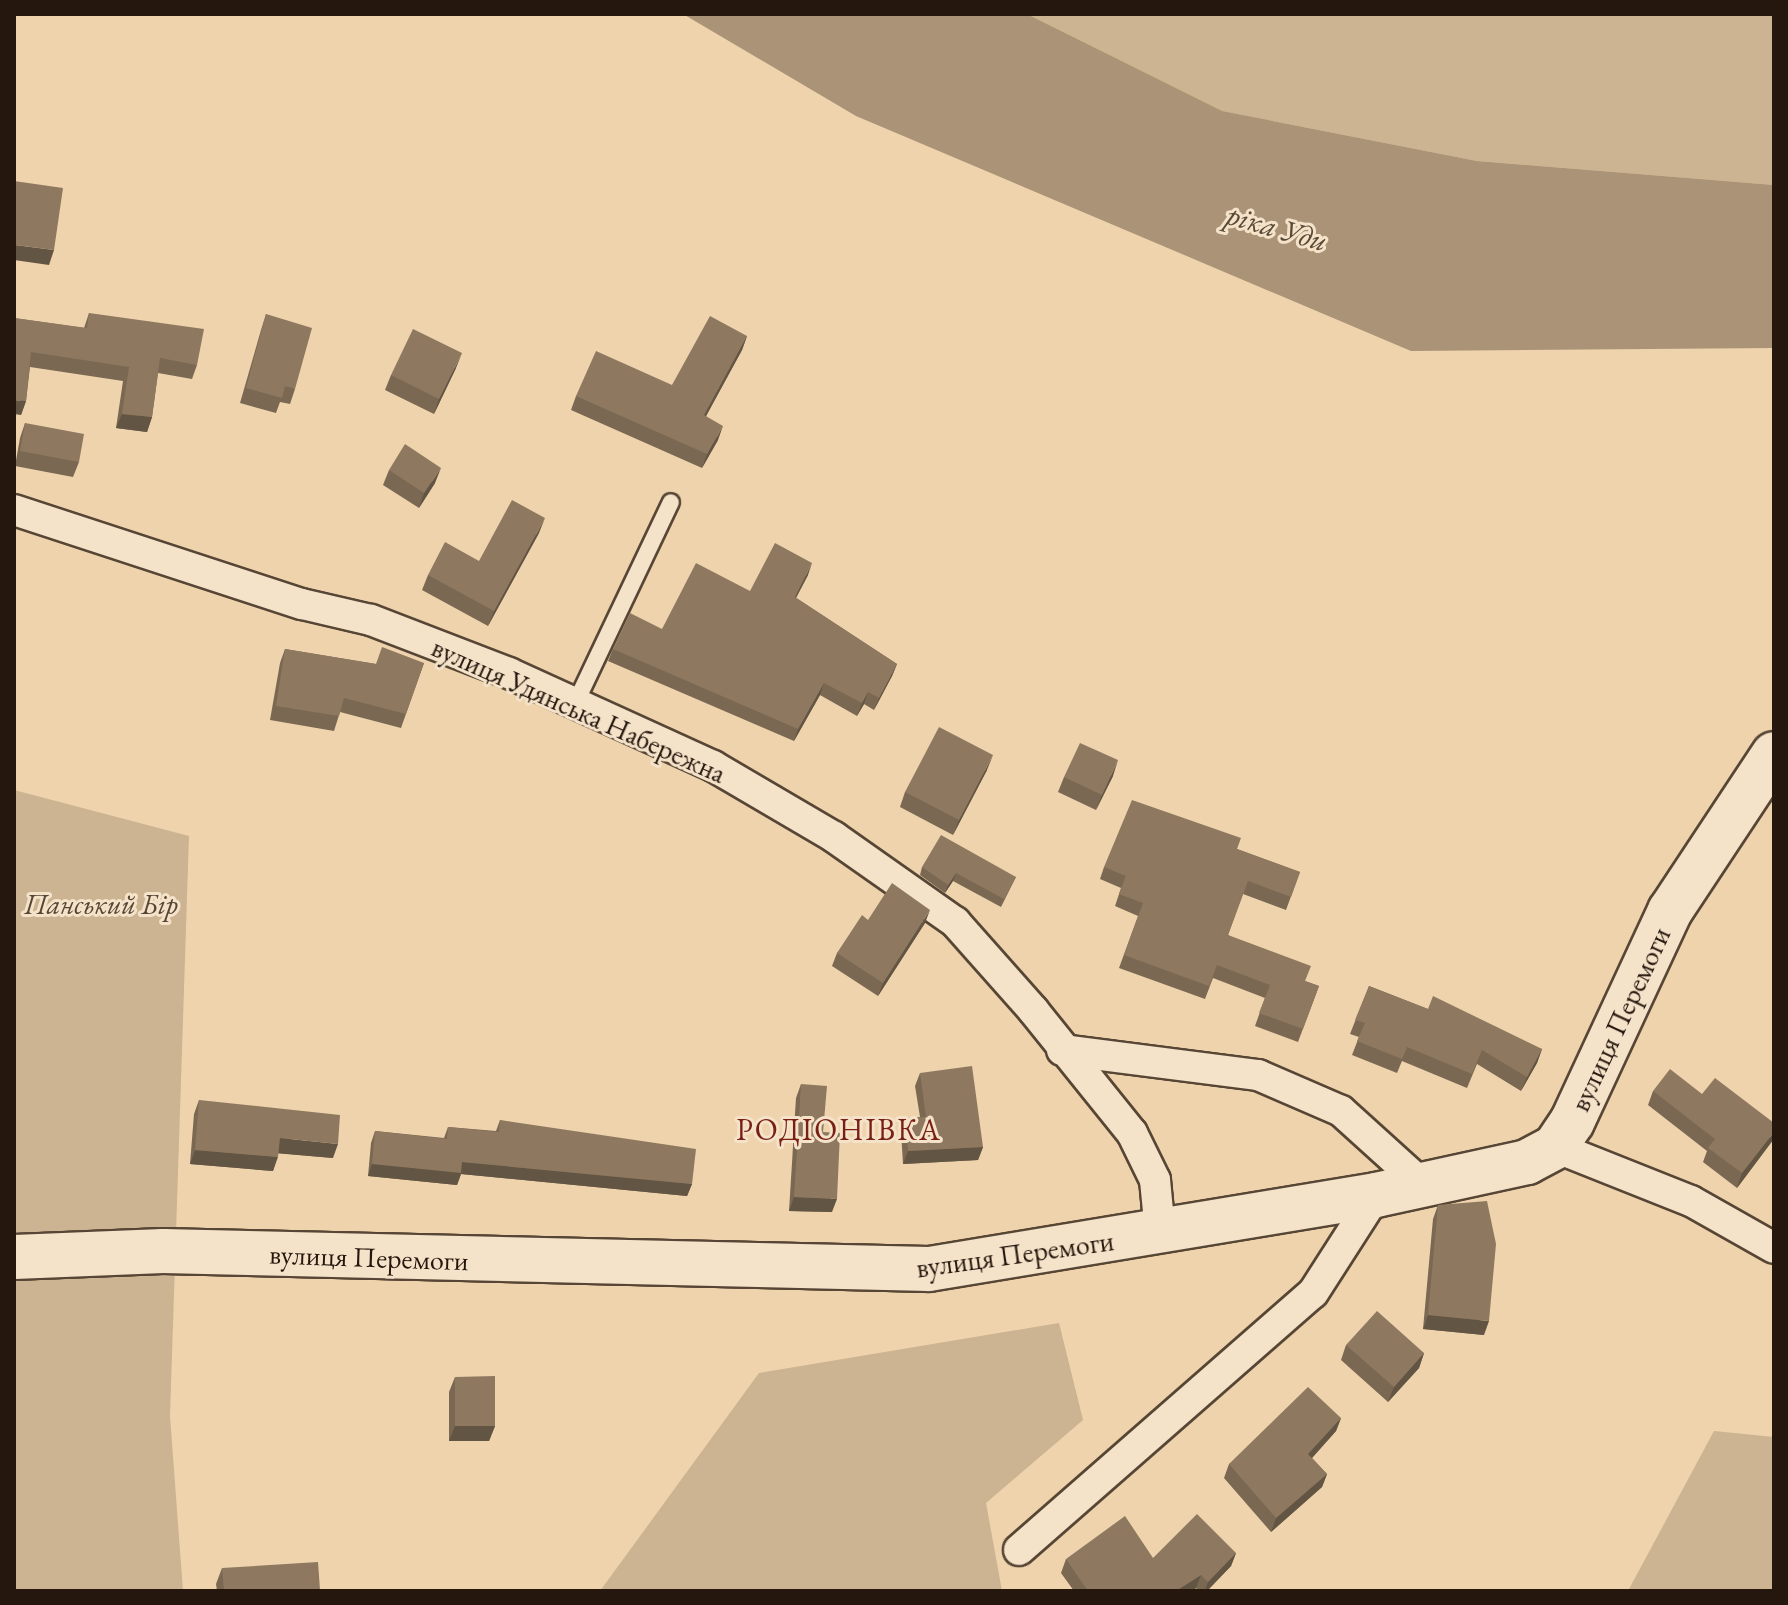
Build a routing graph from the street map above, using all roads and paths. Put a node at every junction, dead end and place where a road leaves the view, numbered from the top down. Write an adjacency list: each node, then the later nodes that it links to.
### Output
1 (671, 502): 3 (lane)
2 (14, 510): 3 (street, вулиця Удянська Набережна)
3 (576, 702): 5 (street, вулиця Удянська Набережна)
4 (1774, 754): 6 (street, вулиця Перемоги)
5 (1062, 1050): 7 (street); 9 (street, вулиця Удянська Набережна)
6 (1555, 1147): 7 (street, вулиця Перемоги); 10 (street)
7 (1423, 1185): 8 (street, вулиця Перемоги)
8 (1376, 1195): 9 (street, вулиця Перемоги); 12 (street)
9 (1160, 1232): 11 (street, вулиця Перемоги)
10 (1774, 1248)
11 (14, 1257)
12 (1019, 1550)

